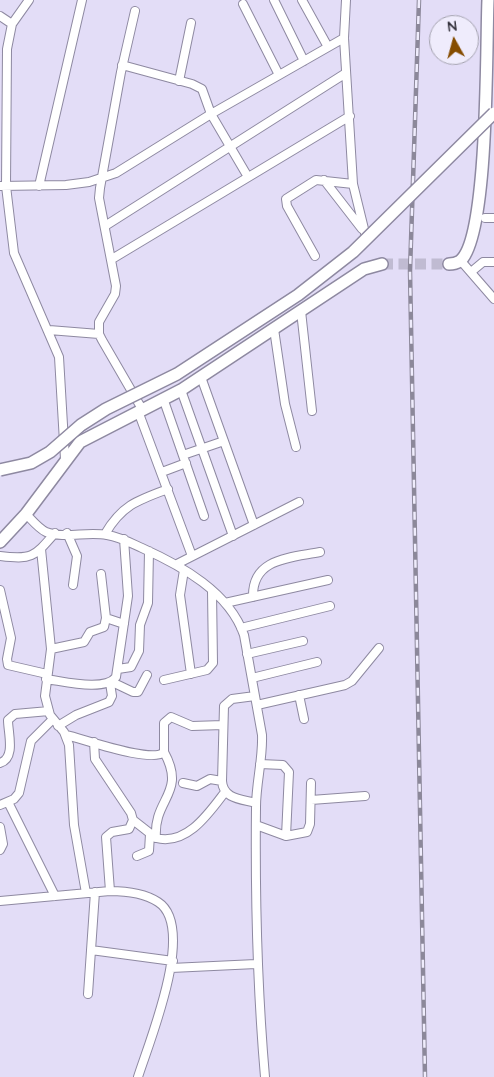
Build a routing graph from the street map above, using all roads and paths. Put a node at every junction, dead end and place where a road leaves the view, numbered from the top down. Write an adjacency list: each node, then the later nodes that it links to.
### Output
1 (29, 0): 12 (street)
2 (82, 0): 30 (street)
3 (274, 0): 15 (street)
4 (302, 0): 14 (street)
5 (339, 0): 8 (street)
6 (488, 0): 19 (main road)
7 (243, 4): 18 (street)
8 (345, 4): 13 (street)
9 (135, 10): 16 (street)
10 (0, 16): 12 (street)
11 (191, 23): 20 (street)
12 (12, 24): 29 (street)
13 (344, 38): 14 (street); 17 (street)
14 (328, 47): 15 (street)
15 (304, 61): 18 (street)
16 (122, 65): 20 (street); 26 (street)
17 (346, 73): 23 (street); 24 (street)
18 (279, 75): 22 (street)
19 (490, 76): 36 (main road)
20 (179, 81): 22 (street)
21 (494, 113): 55 (main road, bridge)
22 (211, 114): 24 (street); 26 (street)
23 (350, 116): 25 (street); 28 (street)
24 (230, 146): 25 (street); 33 (street)
25 (248, 177): 35 (street)
26 (101, 179): 30 (street); 33 (street)
27 (324, 180): 28 (street); 28 (street); 34 (street)
28 (353, 184)
29 (3, 186): 30 (street); 43 (street)
30 (39, 186)
31 (484, 218): 32 (street)
32 (494, 218)
33 (105, 226): 35 (street)
34 (315, 256)
35 (112, 258): 44 (street)
36 (455, 262): 39 (street)
37 (494, 262): 39 (street)
38 (382, 264): 41 (main road)
39 (471, 272): 40 (street)
40 (494, 298)
41 (301, 311): 42 (main road); 49 (street)
42 (274, 329): 45 (main road); 52 (street)
43 (49, 330): 44 (street); 53 (street)
44 (99, 334): 48 (street)
45 (201, 377): 46 (main road); 50 (street)
46 (181, 390): 47 (main road); 51 (street)
47 (162, 398): 48 (main road); 54 (street)
48 (140, 410): 53 (main road); 56 (street)
49 (312, 411)
50 (224, 440): 51 (street); 61 (street)
51 (202, 448): 54 (street); 65 (street)
52 (296, 448)
53 (66, 459): 59 (main road)
54 (185, 459): 56 (street); 60 (street)
55 (0, 470)
56 (162, 472): 57 (street)
57 (168, 489): 64 (street); 72 (street)
58 (299, 502): 61 (street)
59 (26, 514): 62 (street); 67 (main road)
60 (204, 516)
61 (254, 525): 65 (street)
62 (55, 533): 63 (street); 68 (street)
63 (67, 533): 64 (street); 77 (street)
64 (106, 534): 66 (street)
65 (233, 536): 72 (street)
66 (124, 540): 69 (street); 84 (street)
67 (0, 542)
68 (41, 549): 71 (street); 87 (street)
69 (148, 551): 73 (street); 92 (street)
70 (320, 552): 80 (street)
71 (0, 556)
72 (192, 556): 73 (street)
73 (177, 564): 74 (street)
74 (184, 570): 79 (street); 93 (street)
75 (101, 574): 83 (street)
76 (328, 580): 80 (street)
77 (73, 585)
78 (0, 590): 90 (street)
79 (212, 591): 81 (street); 93 (street)
80 (253, 597): 81 (street)
81 (225, 603): 85 (street)
82 (330, 606): 85 (street)
83 (106, 618): 84 (street); 87 (street)
84 (124, 624): 92 (street)
85 (241, 628): 89 (street)
86 (303, 641): 89 (street)
87 (51, 648): 95 (street)
88 (379, 648): 99 (street)
89 (247, 654): 96 (street)
90 (4, 662): 95 (street)
91 (317, 662): 96 (street)
92 (118, 669): 98 (street)
93 (191, 674): 97 (street)
94 (147, 675): 98 (street)
95 (46, 676): 98 (street); 102 (street)
96 (252, 678): 100 (street)
97 (164, 680)
98 (111, 683): 106 (street)
99 (299, 695): 101 (street); 104 (street)
100 (255, 696): 101 (street); 105 (street)
101 (257, 705): 111 (street)
102 (49, 711): 103 (street); 110 (street)
103 (53, 719): 106 (street); 119 (street)
104 (304, 719)
105 (223, 725): 109 (street); 112 (street)
106 (58, 726): 107 (street)
107 (66, 735): 108 (street); 129 (street)
108 (94, 742): 109 (street); 120 (street)
109 (164, 752): 123 (street)
110 (0, 763)
111 (260, 764): 118 (street); 124 (street)
112 (222, 781): 113 (street); 115 (street)
113 (183, 783)
114 (311, 783): 117 (street)
115 (225, 792): 118 (street); 123 (street)
116 (366, 796): 117 (street)
117 (311, 800): 124 (street)
118 (256, 803): 121 (street)
119 (4, 804): 130 (street)
120 (133, 820): 123 (street); 127 (street)
121 (256, 825): 124 (street); 134 (street)
122 (0, 828): 125 (street)
123 (153, 836): 126 (street)
124 (286, 836)
125 (0, 850)
126 (136, 856)
127 (110, 891): 128 (street); 133 (street)
128 (95, 892): 129 (street); 132 (street)
129 (86, 893): 130 (street)
130 (56, 896): 131 (street)
131 (0, 901)
132 (91, 950): 133 (street); 135 (street)
133 (172, 964): 134 (street); 136 (street)
134 (256, 964): 137 (street)
135 (88, 994)
136 (138, 1077)
137 (265, 1077)

